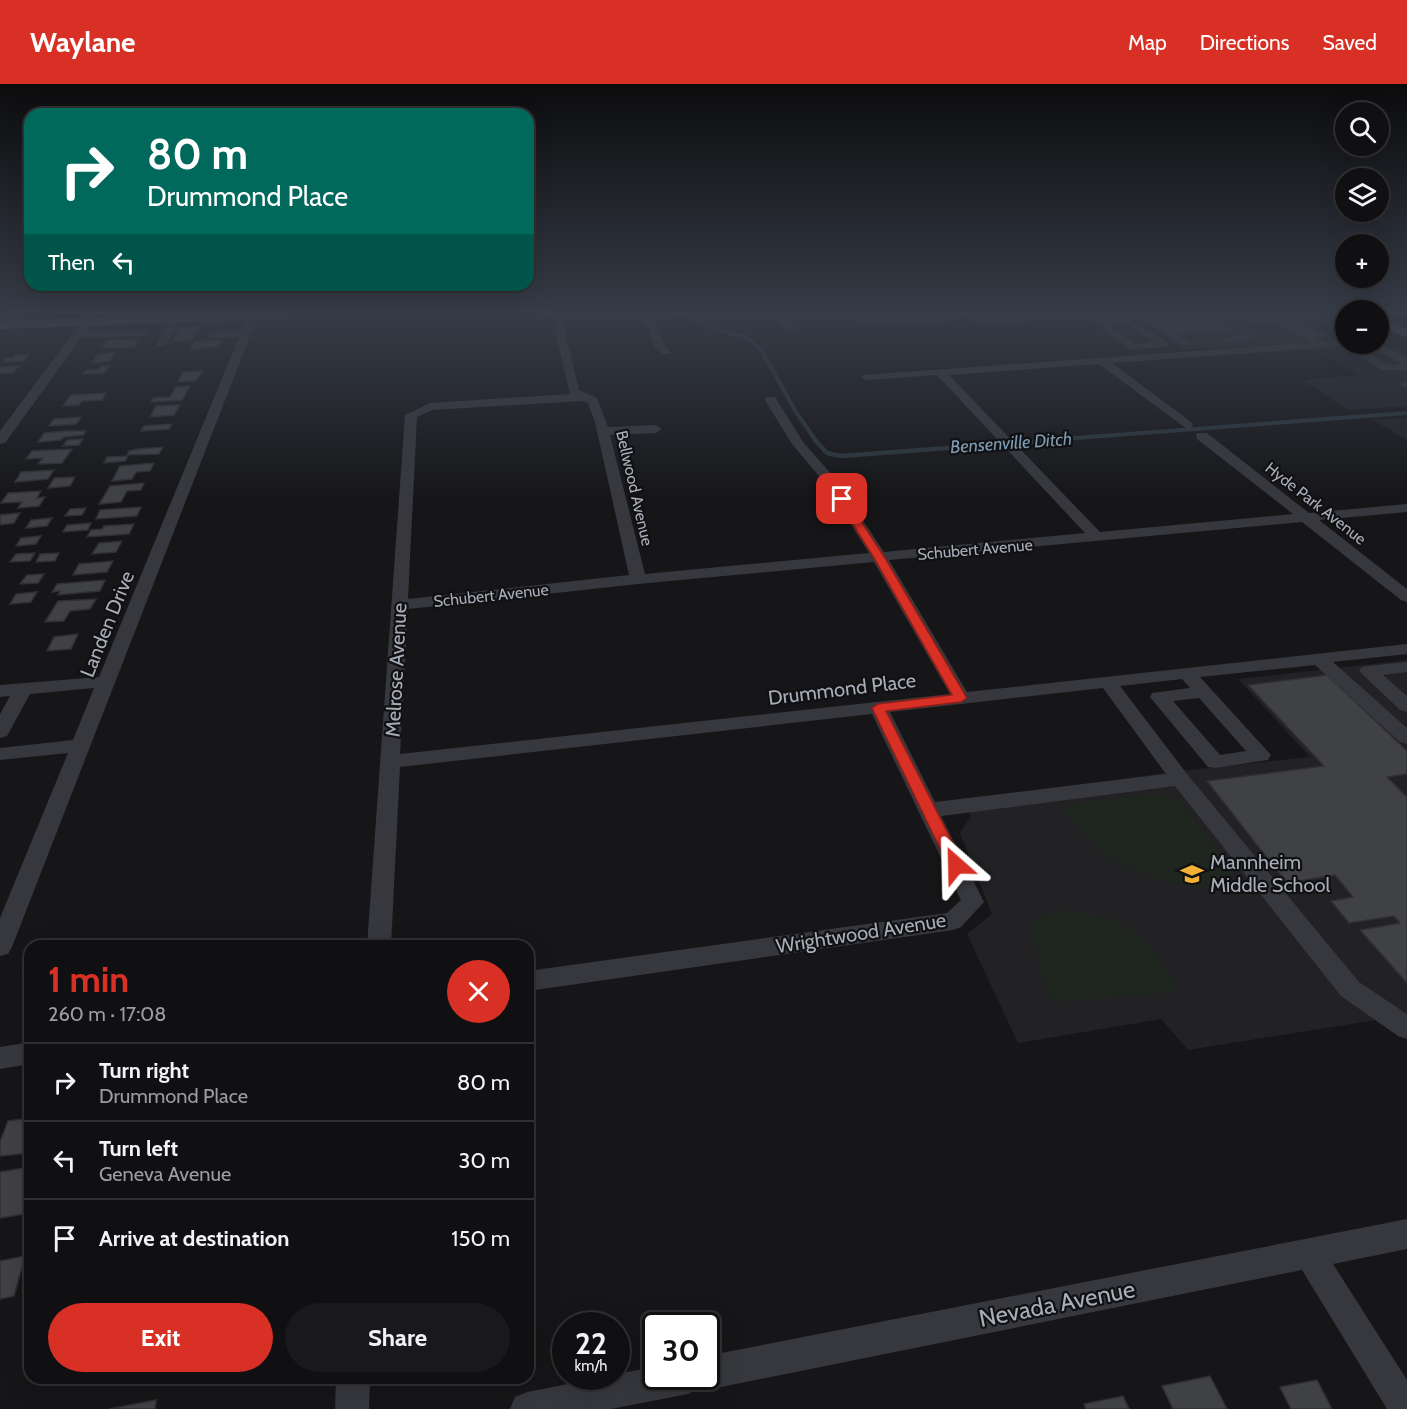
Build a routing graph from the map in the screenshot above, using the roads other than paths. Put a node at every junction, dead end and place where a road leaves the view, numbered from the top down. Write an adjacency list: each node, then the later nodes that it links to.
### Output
1 (47, 375): 14 (street)
2 (229, 375): 27 (street, Landen Drive)
3 (570, 375): 8 (street, Bellwood Avenue)
4 (884, 375): 7 (street)
5 (943, 375): 17 (street)
6 (1121, 375): 10 (street)
7 (867, 376)
8 (582, 397): 12 (street, Bellwood Avenue); 21 (street, Melrose Avenue)
9 (771, 400): 18 (street)
10 (1187, 425)
11 (656, 429): 12 (street)
12 (604, 431): 19 (street, Bellwood Avenue)
13 (1203, 436): 16 (street, Hyde Park Avenue)
14 (1, 437)
15 (1407, 508): 16 (street, Schubert Avenue)
16 (1307, 518): 17 (street, Schubert Avenue); 20 (street, Hyde Park Avenue)
17 (1098, 538): 18 (street, Schubert Avenue)
18 (880, 558): 19 (street, Schubert Avenue); 31 (street)
19 (638, 579): 21 (street, Schubert Avenue)
20 (1407, 597)
21 (400, 604): 38 (street, Melrose Avenue)
22 (1407, 649): 23 (street, Drummond Place)
23 (1319, 658): 25 (street, Drummond Place); 35 (street)
24 (1407, 667): 32 (street)
25 (1186, 673): 26 (street, Drummond Place); 30 (street)
26 (1107, 681): 31 (street, Drummond Place); 39 (street)
27 (106, 682): 28 (street); 36 (street, Landen Drive)
28 (23, 689): 29 (street); 34 (street)
29 (0, 691)
30 (1203, 692): 30 (street)
31 (961, 698): 33 (street, Drummond Place)
32 (1407, 706)
33 (878, 708): 38 (street, Drummond Place); 40 (street, Wrightwood Avenue)
34 (0, 732)
35 (1407, 738)
36 (81, 745): 37 (street); 42 (street, Landen Drive)
37 (0, 754)
38 (390, 762): 41 (street, Melrose Avenue)
39 (1180, 779): 40 (street); 44 (street)
40 (930, 810): 43 (street, Wrightwood Avenue)
41 (379, 940)
42 (0, 947)
43 (534, 980)
44 (1407, 1028)
45 (24, 1054): 46 (street)
46 (0, 1058)
47 (1407, 1234): 48 (street, Nevada Avenue)
48 (1310, 1253): 49 (street, Nevada Avenue); 54 (street)
49 (720, 1370)
50 (353, 1384): 52 (street)
51 (642, 1386): 53 (street)
52 (352, 1409)
53 (527, 1409)
54 (1406, 1409)

